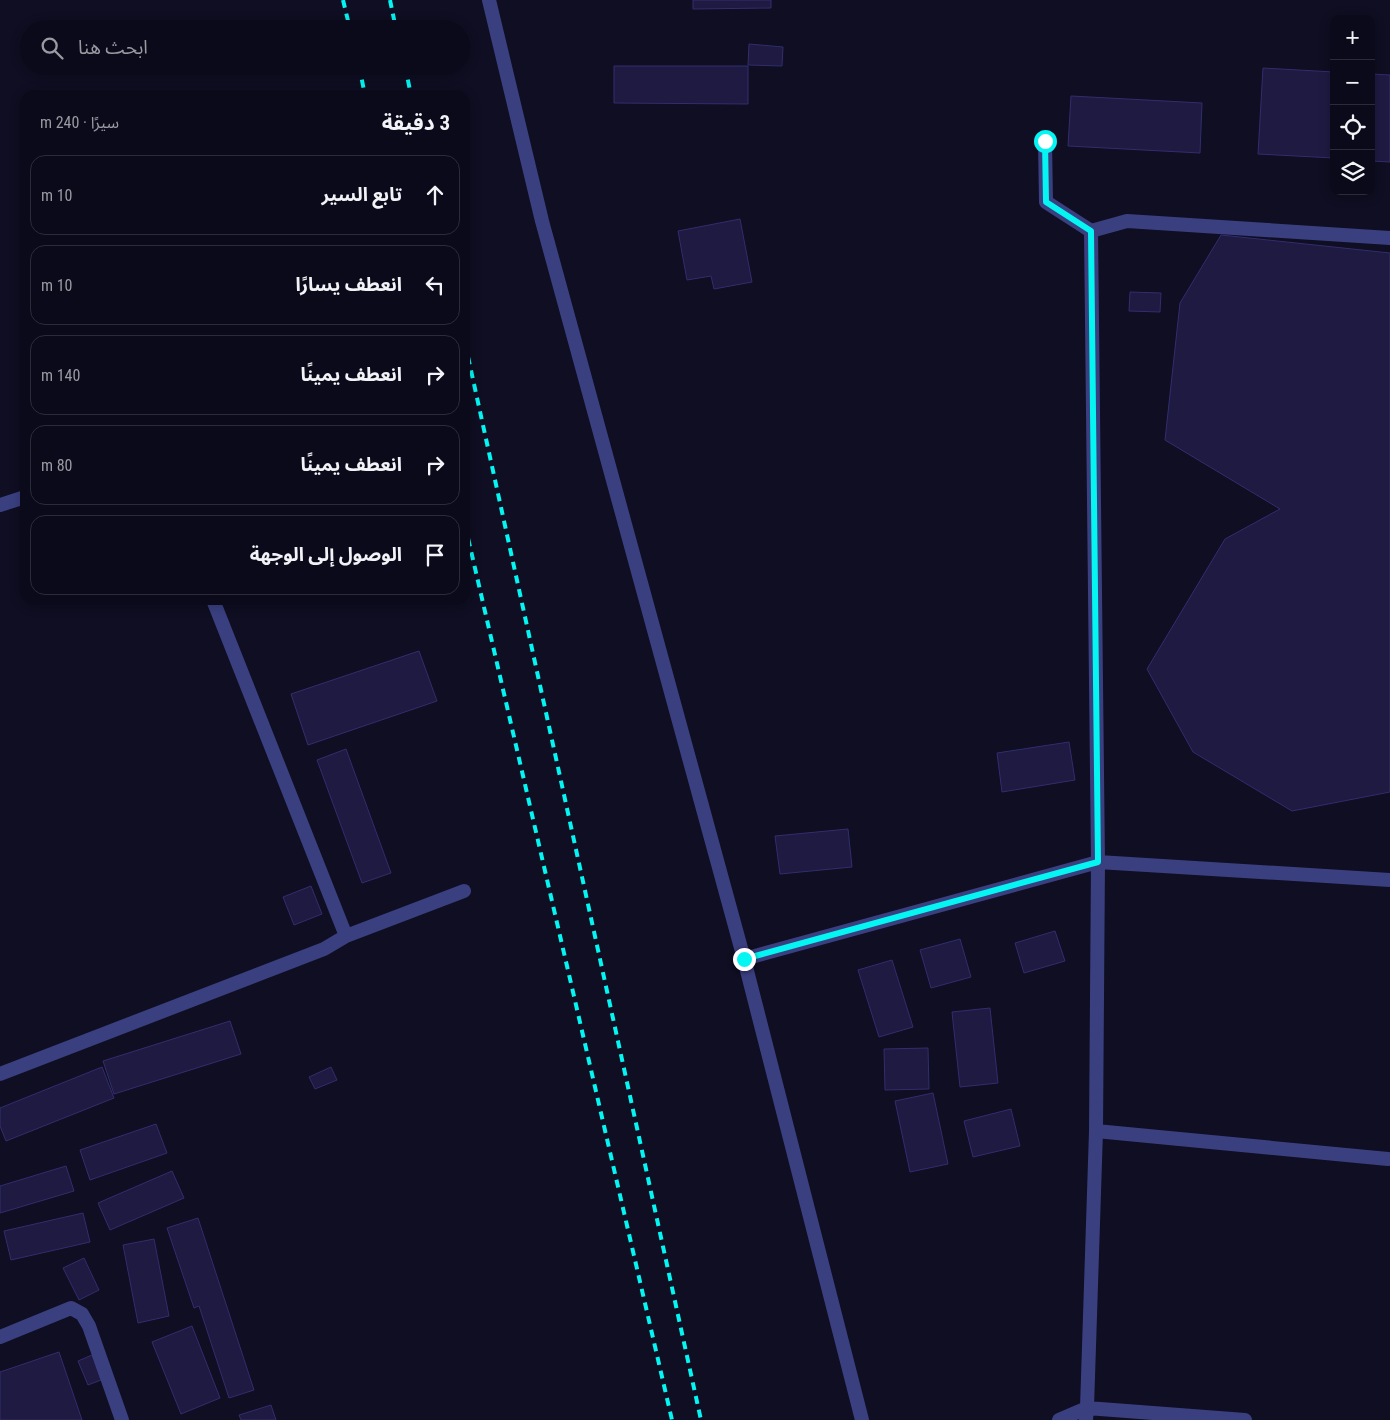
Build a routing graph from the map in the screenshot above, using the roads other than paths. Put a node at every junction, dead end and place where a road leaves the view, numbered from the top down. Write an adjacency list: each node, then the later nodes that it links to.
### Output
1 (489, 0): 12 (street)
2 (1045, 141): 3 (street)
3 (1091, 231): 4 (street); 8 (street)
4 (1390, 238)
5 (20, 499): 6 (street)
6 (0, 505)
7 (215, 605): 11 (street)
8 (1098, 862): 9 (street); 12 (street); 14 (street)
9 (1390, 880)
10 (464, 891): 11 (street)
11 (346, 936): 13 (street)
12 (744, 959): 19 (street)
13 (0, 1074)
14 (1096, 1131): 15 (street); 17 (street)
15 (1388, 1159)
16 (0, 1338): 18 (street)
17 (1087, 1414): 20 (street); 21 (street)
18 (122, 1420)
19 (862, 1420)
20 (1059, 1420)
21 (1245, 1420)

